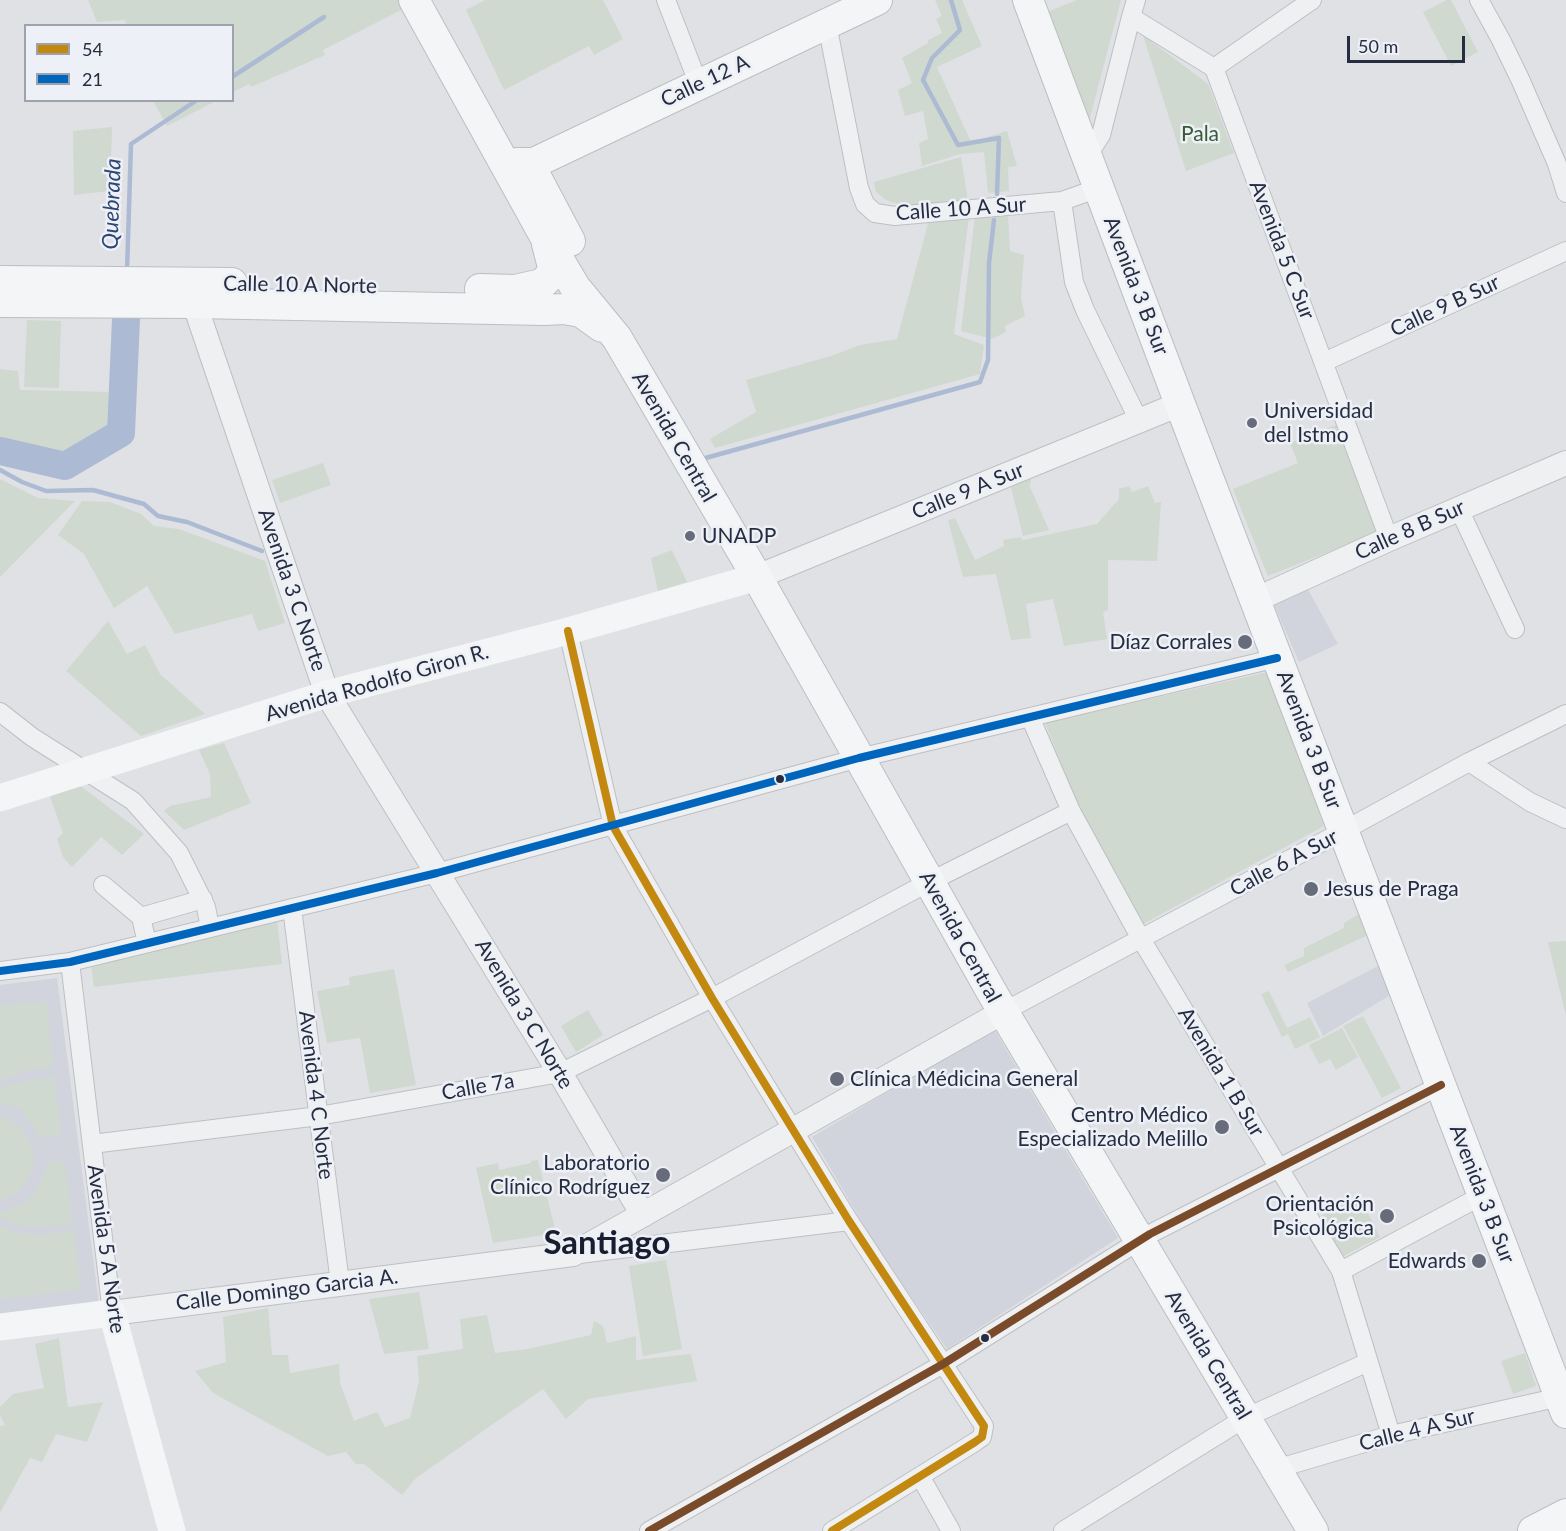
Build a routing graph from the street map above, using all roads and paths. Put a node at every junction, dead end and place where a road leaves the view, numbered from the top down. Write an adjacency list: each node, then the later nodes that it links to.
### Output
1 (414, 0): 18 (main road)
2 (430, 0): 14 (main road)
3 (666, 0): 11 (street)
4 (877, 0): 9 (main road, Calle 12 A)
5 (1028, 0): 12 (main road, Avenida 3 B Sur)
6 (1312, 0): 10 (street)
7 (1479, 0): 13 (street)
8 (1133, 8): 10 (street); 12 (street)
9 (827, 24): 11 (main road, Calle 12 A); 17 (street, Calle 10 A Sur)
10 (1214, 68): 27 (street, Avenida 5 C Sur)
11 (699, 85): 14 (main road, Calle 12 A)
12 (1087, 157): 15 (main road, Avenida 3 B Sur)
13 (1561, 162): 16 (street)
14 (525, 163): 21 (main road); 26 (main road)
15 (1099, 188): 17 (street, Calle 10 A Sur); 28 (main road, Avenida 3 B Sur)
16 (1566, 193)
17 (1062, 201): 29 (street)
18 (543, 233): 21 (main road); 23 (main road, Calle 10 A Norte)
19 (1566, 251): 27 (street, Calle 9 B Sur)
20 (0, 281): 22 (main road, Calle 10 A Norte)
21 (575, 287): 25 (main road); 26 (main road)
22 (196, 293): 23 (main road, Calle 10 A Norte); 24 (main road, Calle 10 A Norte); 38 (street, Avenida 3 C Norte)
23 (350, 296): 25 (main road, Calle 10 A Norte)
24 (0, 302)
25 (544, 310): 26 (main road, Calle 10 A Norte)
26 (617, 338): 33 (main road, Avenida Central)
27 (1323, 362): 32 (street, Avenida 5 C Sur)
28 (1180, 404): 29 (street, Calle 9 A Sur); 34 (main road, Avenida 3 B Sur)
29 (1139, 421): 33 (street, Calle 9 A Sur)
30 (1566, 463): 31 (street, Calle 8 B Sur)
31 (1460, 509): 32 (street, Calle 8 B Sur); 35 (street)
32 (1389, 539): 34 (street, Calle 8 B Sur)
33 (756, 577): 36 (main road, Avenida Rodolfo Giron R.); 42 (main road, Avenida Central)
34 (1255, 600): 37 (main road, Avenida 3 B Sur)
35 (1515, 629)
36 (568, 631): 38 (main road, Avenida Rodolfo Giron R.); 48 (street)
37 (1277, 658): 41 (street); 49 (main road, Avenida 3 B Sur)
38 (327, 694): 44 (main road, Avenida Rodolfo Giron R.); 50 (street, Avenida 3 C Norte)
39 (0, 712): 44 (street)
40 (1566, 714): 43 (street, Calle 6 A Sur)
41 (1030, 717): 42 (street); 46 (street, Avenida 1 B Sur)
42 (859, 758): 48 (street); 51 (main road, Avenida Central)
43 (1468, 762): 47 (street); 49 (street, Calle 6 A Sur)
44 (85, 771): 45 (main road, Avenida Rodolfo Giron R.); 53 (street)
45 (0, 798)
46 (1071, 811): 51 (street, Calle 7a); 57 (street, Avenida 1 B Sur)
47 (1566, 819)
48 (613, 826): 50 (street); 61 (street)
49 (1344, 831): 57 (street, Calle 6 A Sur); 64 (main road, Avenida 3 B Sur)
50 (437, 873): 54 (street); 63 (street, Avenida 3 C Norte)
51 (929, 882): 61 (street, Calle 7a); 62 (main road, Avenida Central)
52 (103, 885): 55 (street)
53 (203, 899): 55 (street); 56 (street)
54 (292, 908): 56 (street); 65 (street, Avenida 4 C Norte)
55 (141, 917): 58 (street)
56 (210, 928): 58 (street)
57 (1141, 939): 62 (street, Calle 6 A Sur); 68 (street, Avenida 1 B Sur)
58 (147, 943): 59 (street)
59 (70, 962): 60 (street); 67 (street, Avenida 5 A Norte)
60 (0, 971)
61 (712, 998): 63 (street, Calle 7a); 66 (street)
62 (1003, 1012): 66 (street, Calle Domingo Garcia A.); 72 (main road, Avenida Central)
63 (560, 1073): 65 (street, Calle 7a); 70 (street, Avenida 3 C Norte)
64 (1441, 1085): 68 (street); 69 (main road, Avenida 3 B Sur)
65 (319, 1116): 67 (street, Calle 7a); 75 (street, Avenida 4 C Norte)
66 (794, 1130): 70 (street, Calle Domingo Garcia A.); 71 (street)
67 (92, 1144): 76 (street, Avenida 5 A Norte)
68 (1279, 1168): 72 (street); 74 (street, Avenida 1 B Sur)
69 (1483, 1195): 74 (street); 80 (main road, Avenida 3 B Sur)
70 (643, 1215): 73 (street, Calle Domingo Garcia A.)
71 (849, 1221): 73 (street, Calle Domingo Garcia A.); 79 (street)
72 (1139, 1240): 79 (street); 81 (main road, Avenida Central)
73 (573, 1254): 75 (street, Calle Domingo Garcia A.)
74 (1341, 1271): 78 (street, Avenida 1 B Sur)
75 (340, 1283): 76 (street, Calle Domingo Garcia A.)
76 (112, 1313): 77 (main road, Calle Domingo Garcia A.); 87 (main road, Avenida 5 A Norte)
77 (0, 1328)
78 (1368, 1362): 81 (street); 82 (street, Avenida 1 B Sur)
79 (943, 1364): 84 (street); 86 (street)
80 (1563, 1405): 82 (street, Calle 4 A Sur)
81 (1245, 1418): 83 (main road, Avenida Central); 91 (street)
82 (1391, 1435): 83 (street, Calle 4 A Sur)
83 (1276, 1469): 92 (main road, Avenida Central)
84 (920, 1476): 89 (street); 90 (street)
85 (1566, 1514): 93 (main road)
86 (681, 1523): 88 (street)
87 (172, 1531)
88 (649, 1531)
89 (832, 1531)
90 (951, 1531)
91 (1063, 1531)
92 (1313, 1531)
93 (1533, 1531)

